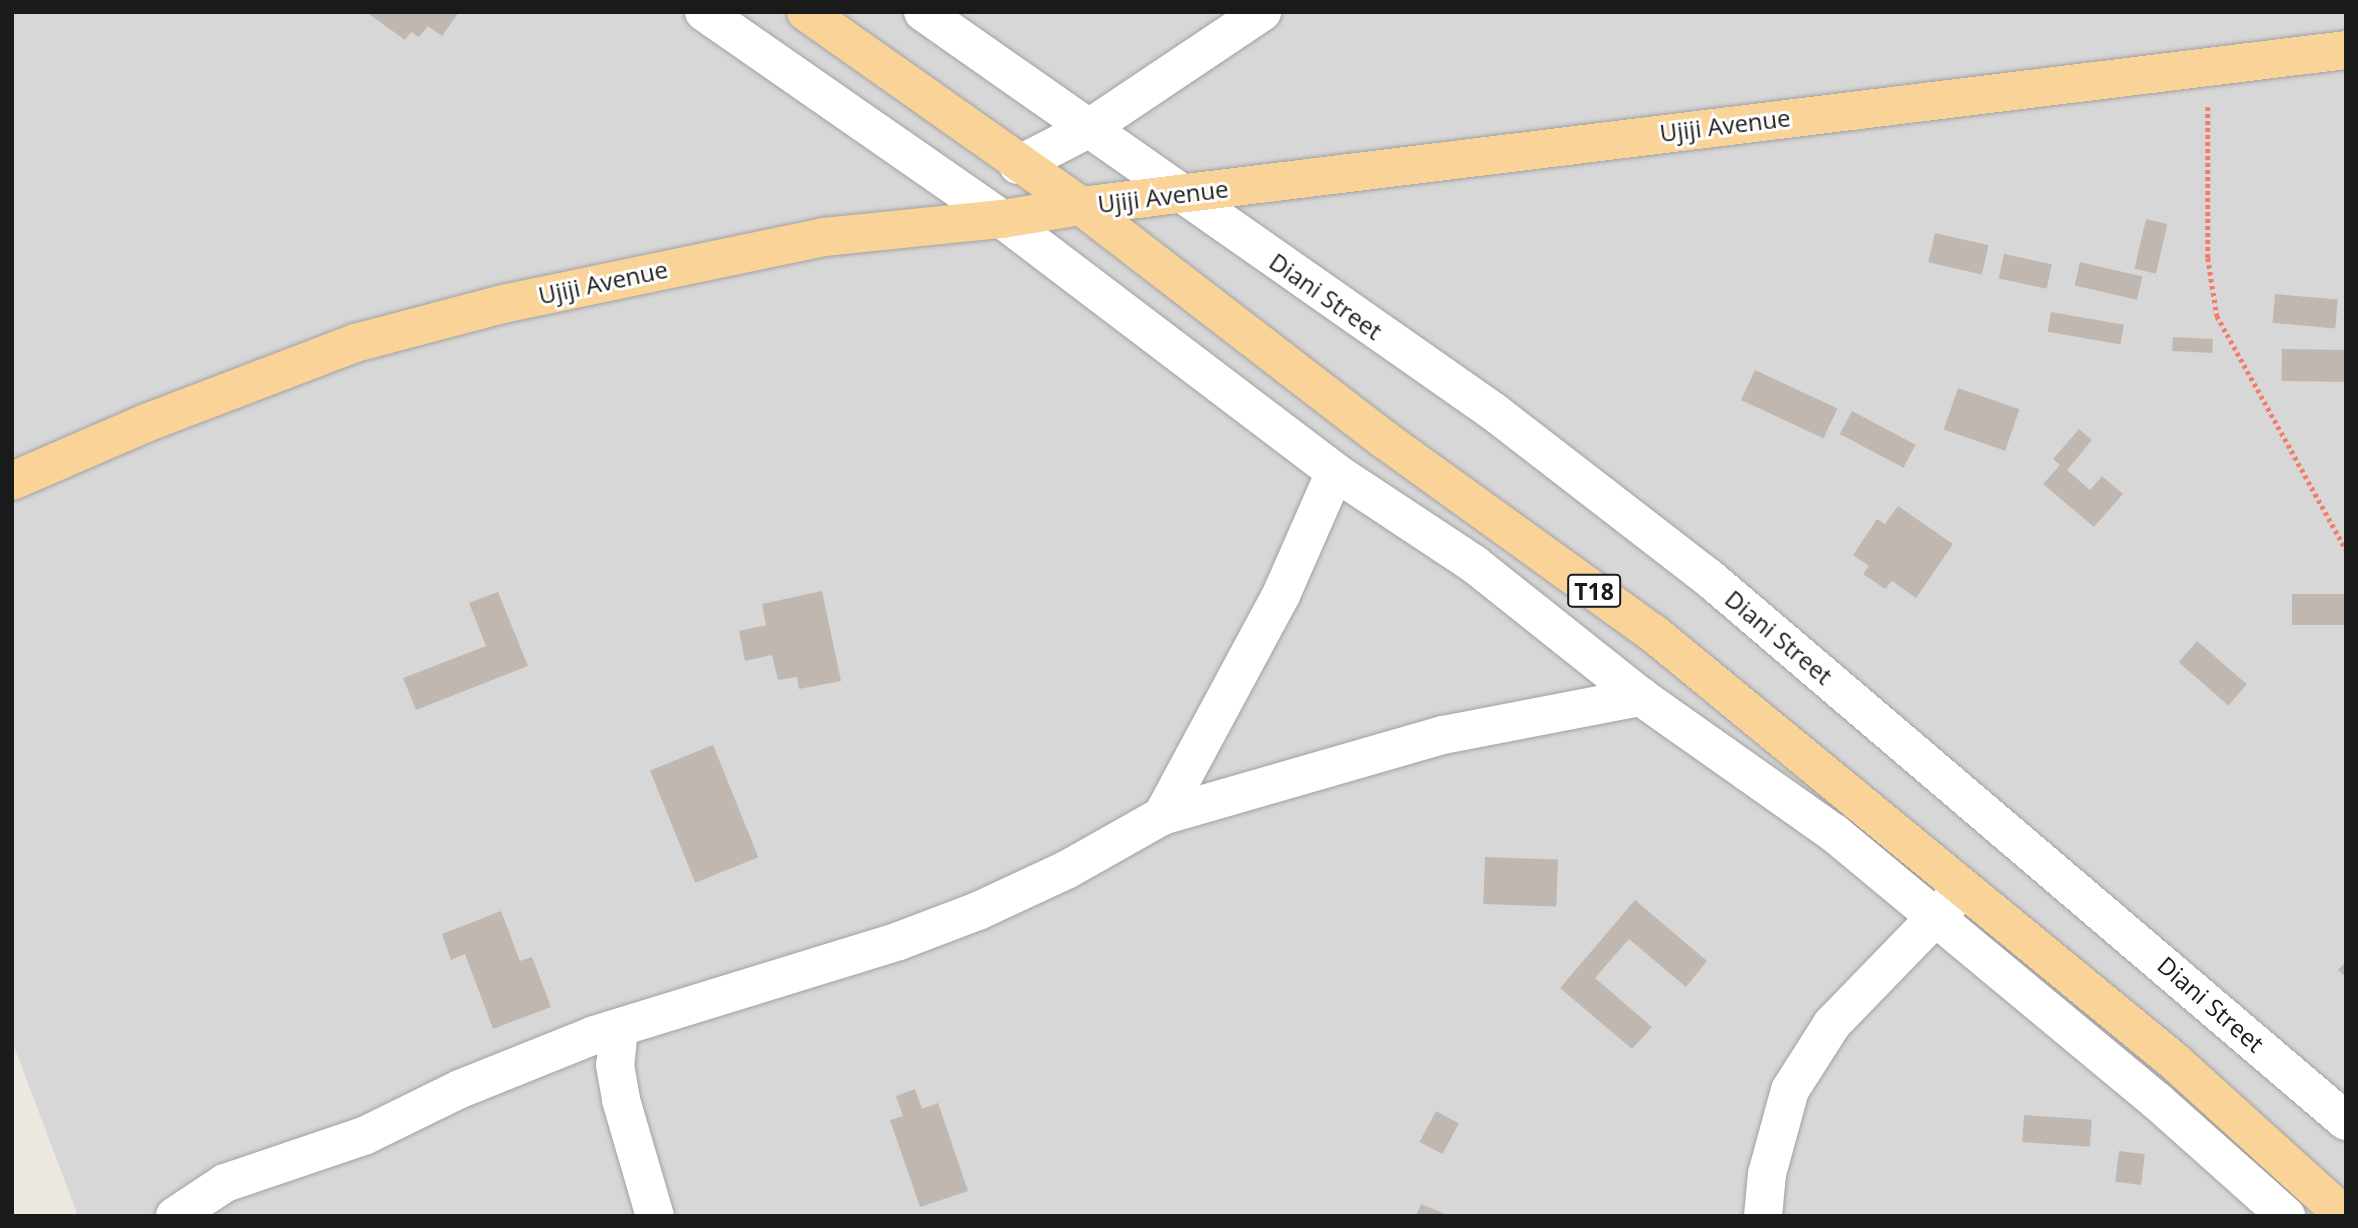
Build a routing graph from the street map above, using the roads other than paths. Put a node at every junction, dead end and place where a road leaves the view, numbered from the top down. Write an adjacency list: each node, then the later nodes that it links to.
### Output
1 (705, 12): 10 (street)
2 (806, 12): 7 (main road, T18)
3 (922, 12): 6 (street, Diani Street)
4 (1262, 12): 6 (street)
5 (2346, 50): 8 (main road, Ujiji Avenue)
6 (1086, 130): 7 (street); 8 (street, Diani Street)
7 (1018, 165): 9 (main road, T18)
8 (1179, 195): 9 (main road, Ujiji Avenue); 18 (street, Diani Street)
9 (1081, 206): 10 (main road, Ujiji Avenue); 15 (main road, T18)
10 (1002, 219): 11 (street); 12 (main road, Ujiji Avenue)
11 (1335, 472): 13 (street); 14 (street)
12 (12, 481)
13 (1641, 697): 14 (street); 16 (street)
14 (1162, 816): 17 (street)
15 (1964, 889): 16 (street); 23 (main road, T18)
16 (1935, 916): 21 (street); 22 (street)
17 (619, 1029): 19 (street); 20 (street)
18 (2346, 1121)
19 (175, 1216)
20 (655, 1216)
21 (1763, 1216)
22 (2286, 1216)
23 (2345, 1216)

